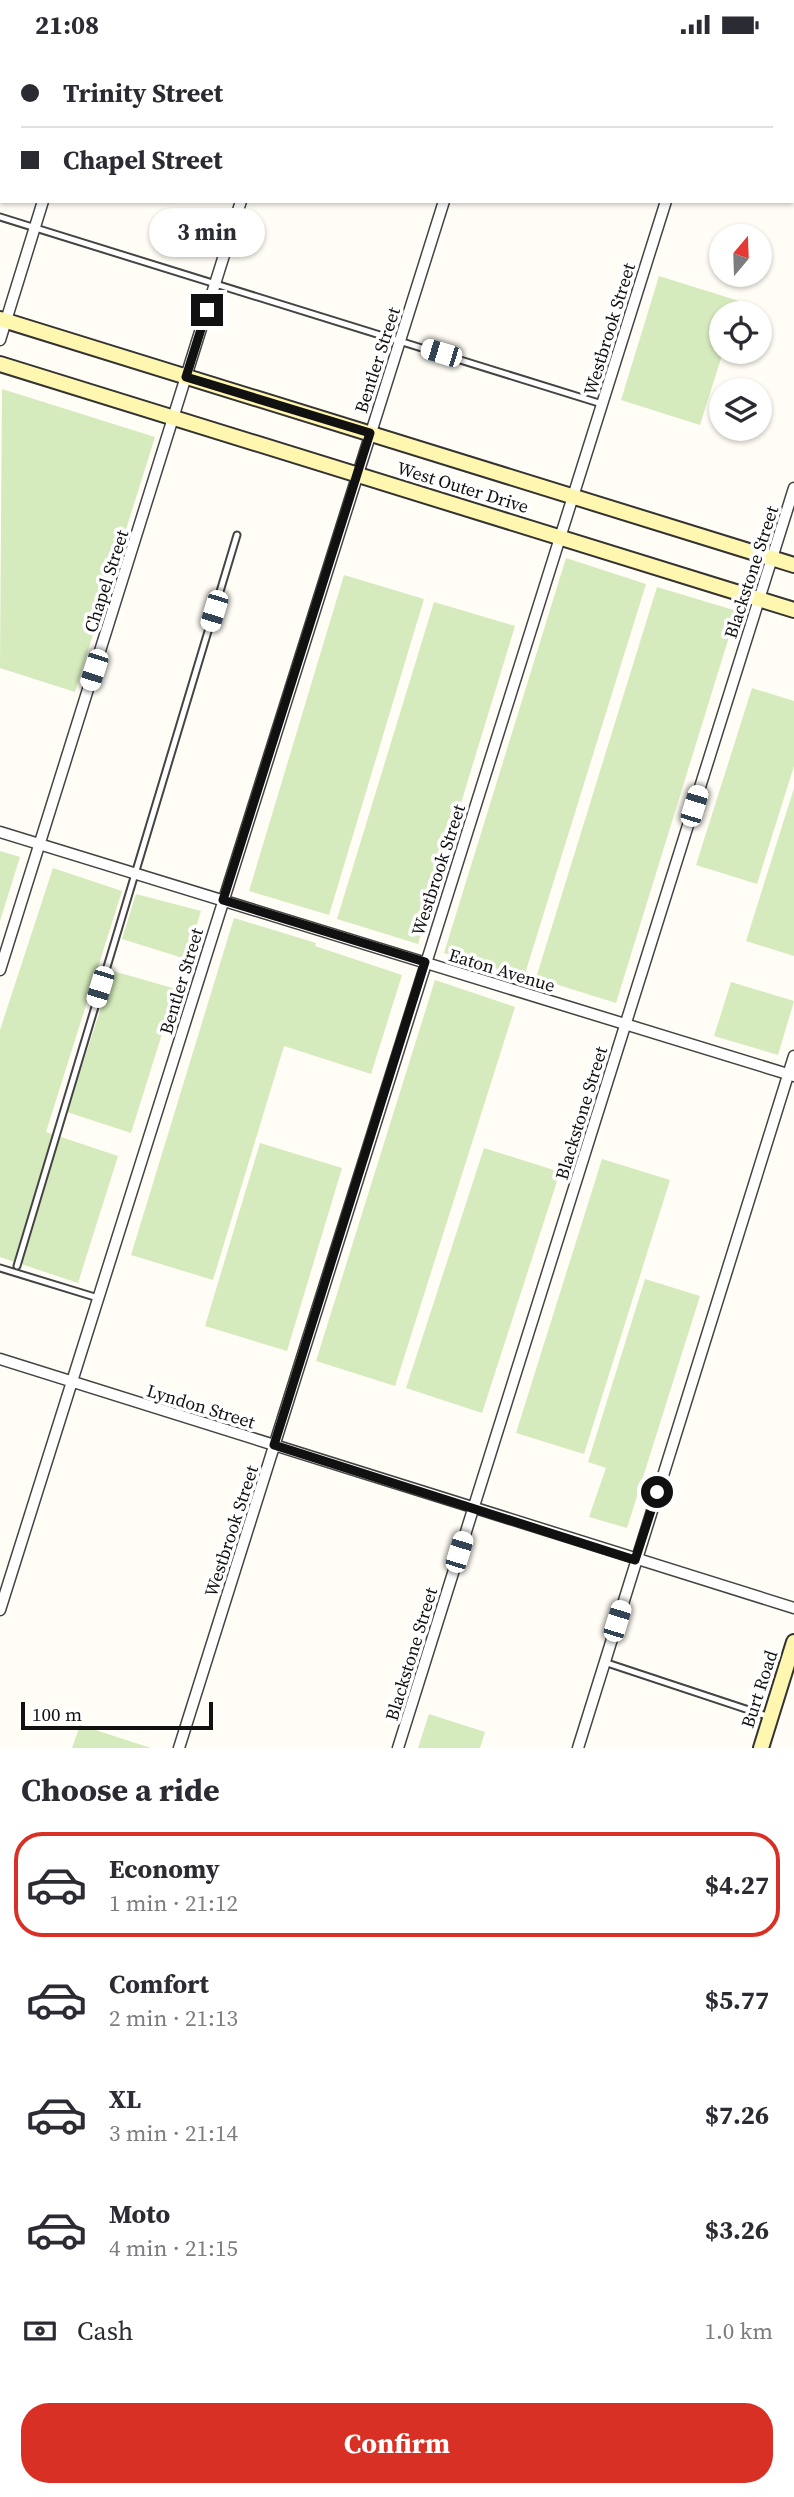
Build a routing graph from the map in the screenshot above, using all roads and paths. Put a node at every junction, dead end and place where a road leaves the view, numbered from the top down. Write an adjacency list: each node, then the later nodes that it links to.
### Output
1 (42, 203): 6 (street)
2 (240, 203): 7 (street, Chapel Street)
3 (443, 203): 10 (street, Bentler Street)
4 (665, 203): 13 (street, Westbrook Street)
5 (0, 217): 6 (lane)
6 (35, 228): 7 (lane); 8 (street)
7 (215, 284): 10 (lane); 12 (street, Chapel Street)
8 (3, 320): 9 (street); 12 (main road, West Outer Drive)
9 (0, 340)
10 (400, 341): 13 (lane); 15 (street, Bentler Street)
11 (0, 364): 14 (main road, West Outer Drive)
12 (186, 377): 14 (street, Chapel Street); 15 (main road, West Outer Drive)
13 (602, 404): 18 (street, Westbrook Street)
14 (174, 419): 16 (main road, West Outer Drive); 26 (street, Chapel Street)
15 (370, 433): 16 (street, Bentler Street); 18 (main road, West Outer Drive)
16 (357, 475): 20 (main road, West Outer Drive); 28 (street, Bentler Street)
17 (794, 488): 21 (street, Blackstone Street)
18 (574, 496): 20 (street, Westbrook Street); 21 (main road, West Outer Drive)
19 (237, 535): 27 (lane)
20 (560, 537): 23 (main road, West Outer Drive); 29 (street, Westbrook Street)
21 (772, 558): 22 (main road, West Outer Drive); 23 (street, Blackstone Street)
22 (794, 565)
23 (758, 599): 24 (main road, West Outer Drive); 31 (street, Blackstone Street)
24 (794, 610)
25 (0, 832): 26 (street, Eaton Avenue)
26 (39, 843): 27 (street, Eaton Avenue); 30 (street, Chapel Street)
27 (134, 873): 28 (street, Eaton Avenue); 34 (lane)
28 (223, 900): 29 (street, Eaton Avenue); 36 (street, Bentler Street)
29 (425, 962): 31 (street, Eaton Avenue); 39 (street, Westbrook Street)
30 (0, 969)
31 (625, 1025): 33 (street, Eaton Avenue); 40 (street, Blackstone Street)
32 (794, 1056): 33 (street)
33 (791, 1075): 41 (street)
34 (17, 1266)
35 (0, 1268): 36 (lane)
36 (98, 1298): 38 (street, Bentler Street)
37 (0, 1359): 38 (street, Lyndon Street)
38 (71, 1382): 39 (street, Lyndon Street); 43 (street, Bentler Street)
39 (274, 1445): 40 (street, Lyndon Street); 47 (street, Westbrook Street)
40 (472, 1509): 41 (street, Lyndon Street); 48 (street, Blackstone Street)
41 (635, 1560): 42 (street, Lyndon Street); 45 (street)
42 (794, 1608)
43 (0, 1610)
44 (794, 1642): 46 (main road, Burt Road)
45 (604, 1662): 46 (lane); 49 (street)
46 (770, 1717): 50 (main road, Burt Road)
47 (178, 1748)
48 (398, 1748)
49 (578, 1748)
50 (761, 1748)

